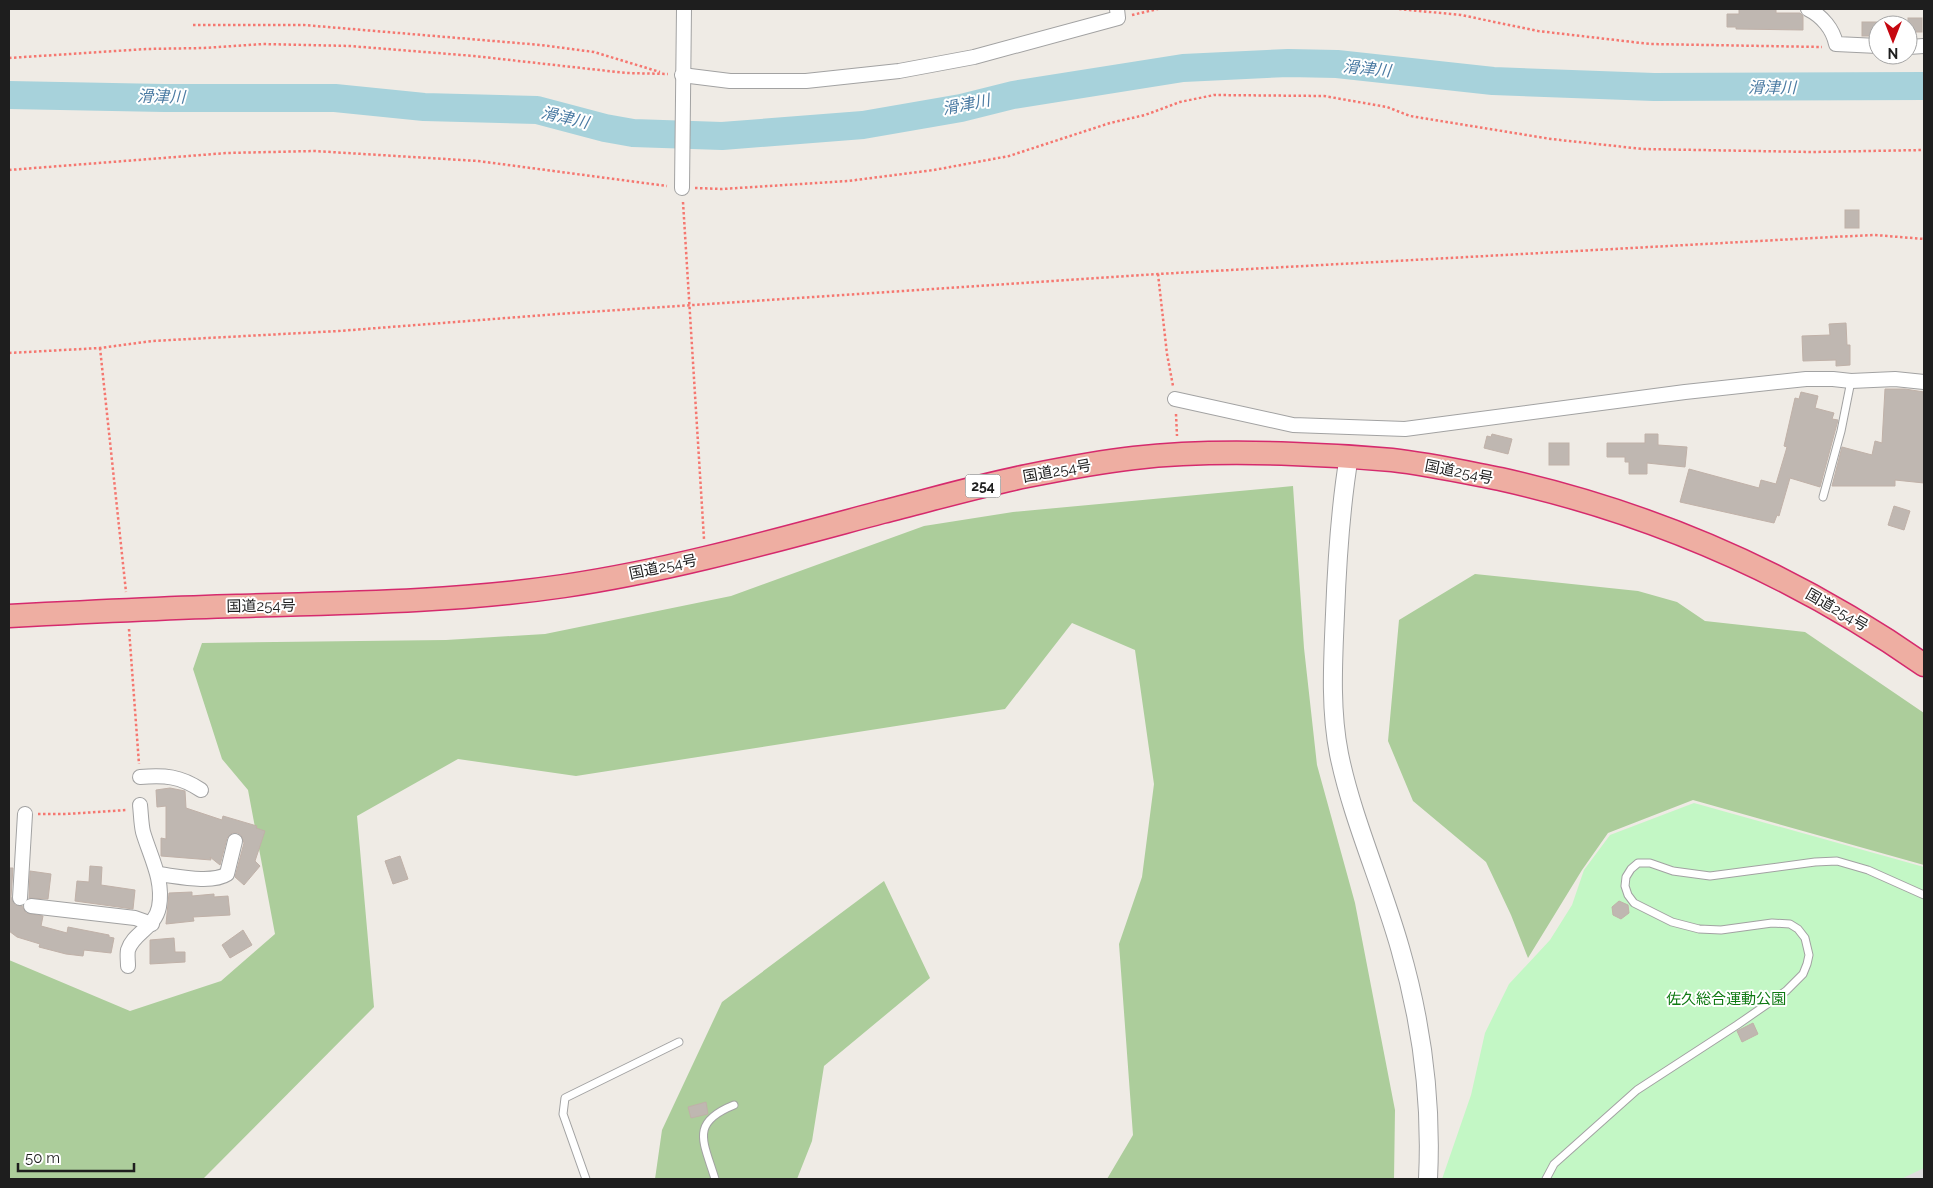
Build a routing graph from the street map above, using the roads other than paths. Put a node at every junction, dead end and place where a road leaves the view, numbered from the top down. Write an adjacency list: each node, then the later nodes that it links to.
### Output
1 (684, 9): 5 (street)
2 (1808, 9): 4 (street)
3 (1118, 13): 5 (street)
4 (1868, 46)
5 (682, 78): 6 (street)
6 (682, 186)
7 (1851, 381): 8 (street); 9 (street); 11 (lane)
8 (1924, 382)
9 (1175, 400)
10 (1349, 456): 12 (highway, 国道254号 / 254); 13 (highway, 国道254号 / 254); 27 (street)
11 (1823, 497)
12 (9, 616)
13 (1924, 665)
14 (140, 777): 15 (street)
15 (201, 790)
16 (140, 805): 19 (street)
17 (25, 814): 21 (street)
18 (235, 841): 19 (street)
19 (158, 874): 21 (street)
20 (1924, 895): 28 (lane)
21 (152, 924): 22 (street)
22 (128, 966)
23 (680, 1042): 25 (lane)
24 (734, 1105): 26 (lane)
25 (586, 1179)
26 (715, 1179)
27 (1428, 1179)
28 (1546, 1179)

